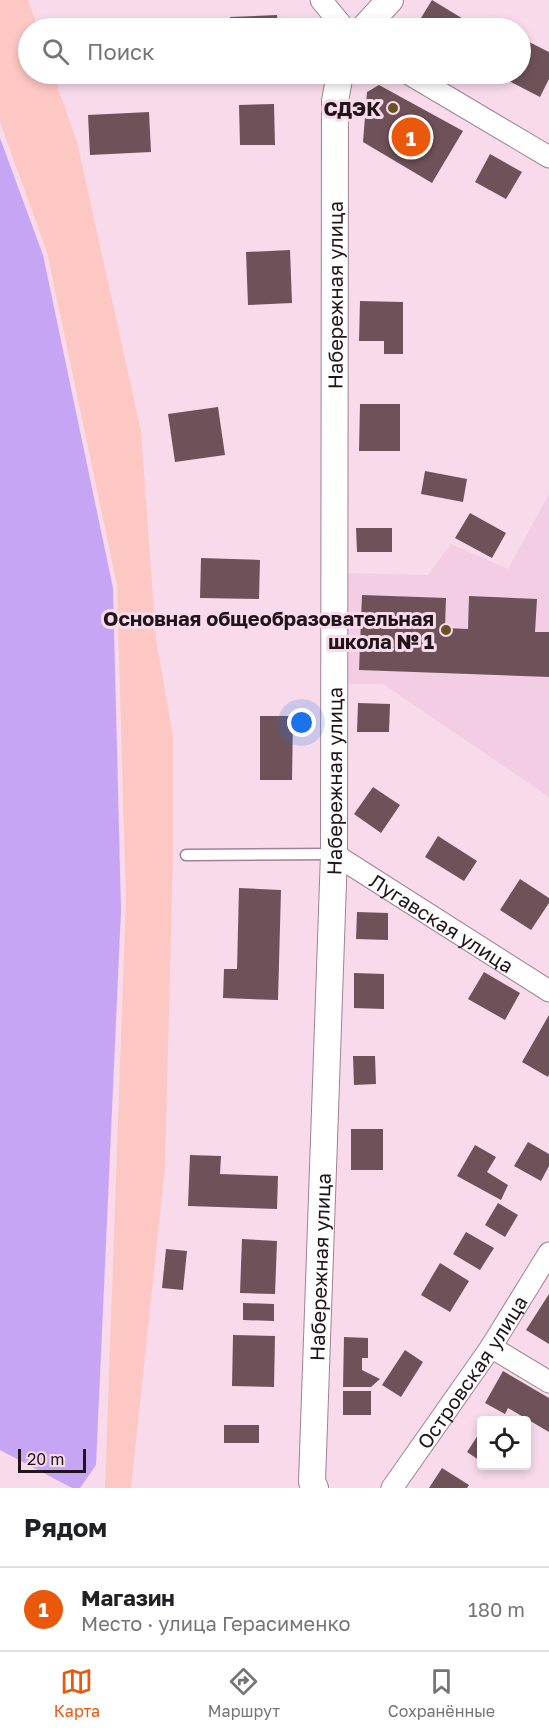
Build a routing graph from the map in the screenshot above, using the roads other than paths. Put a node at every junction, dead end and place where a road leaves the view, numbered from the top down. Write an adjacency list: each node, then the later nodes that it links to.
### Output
1 (321, 0): 3 (street)
2 (390, 0): 4 (street)
3 (336, 18)
4 (373, 18)
5 (338, 84): 8 (street, Набережная улица)
6 (427, 84): 7 (street)
7 (549, 157)
8 (334, 854): 9 (lane); 10 (street, Лугавская улица); 14 (street, Набережная улица)
9 (186, 855)
10 (549, 991)
11 (549, 1253): 12 (street, Островская улица)
12 (491, 1347): 13 (street); 15 (street, Островская улица)
13 (549, 1382)
14 (315, 1488)
15 (392, 1488)

